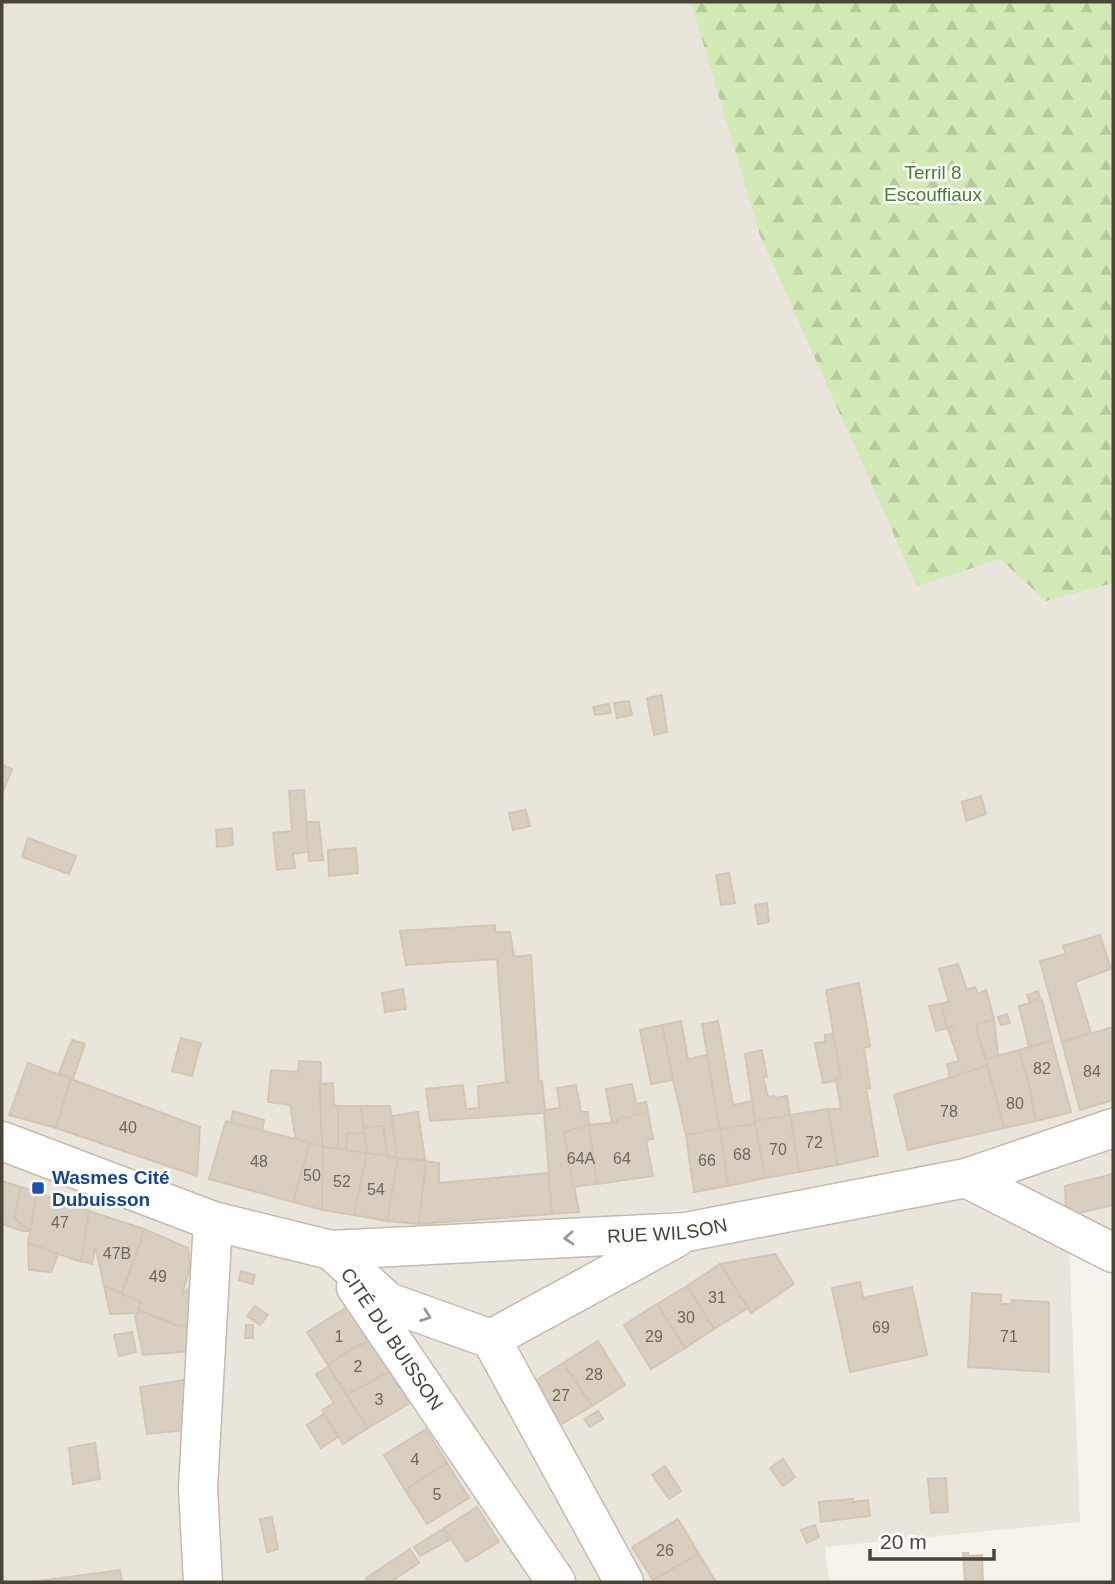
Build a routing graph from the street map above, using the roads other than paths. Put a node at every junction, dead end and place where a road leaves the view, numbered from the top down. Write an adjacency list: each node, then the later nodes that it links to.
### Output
1 (1113, 1128): 3 (street, RUE WILSON)
2 (2, 1141): 4 (street, RUE WILSON)
3 (966, 1178): 5 (street, RUE WILSON); 7 (street)
4 (213, 1221): 6 (street, RUE WILSON); 9 (street)
5 (686, 1232): 6 (street, RUE WILSON, one-way to 6); 8 (street)
6 (331, 1250): 8 (street, CITÉ DU BUISSON, one-way to 8); 10 (street, CITÉ DU BUISSON)
7 (1113, 1253)
8 (491, 1339): 11 (street)
9 (203, 1582)
10 (556, 1582)
11 (624, 1582)

